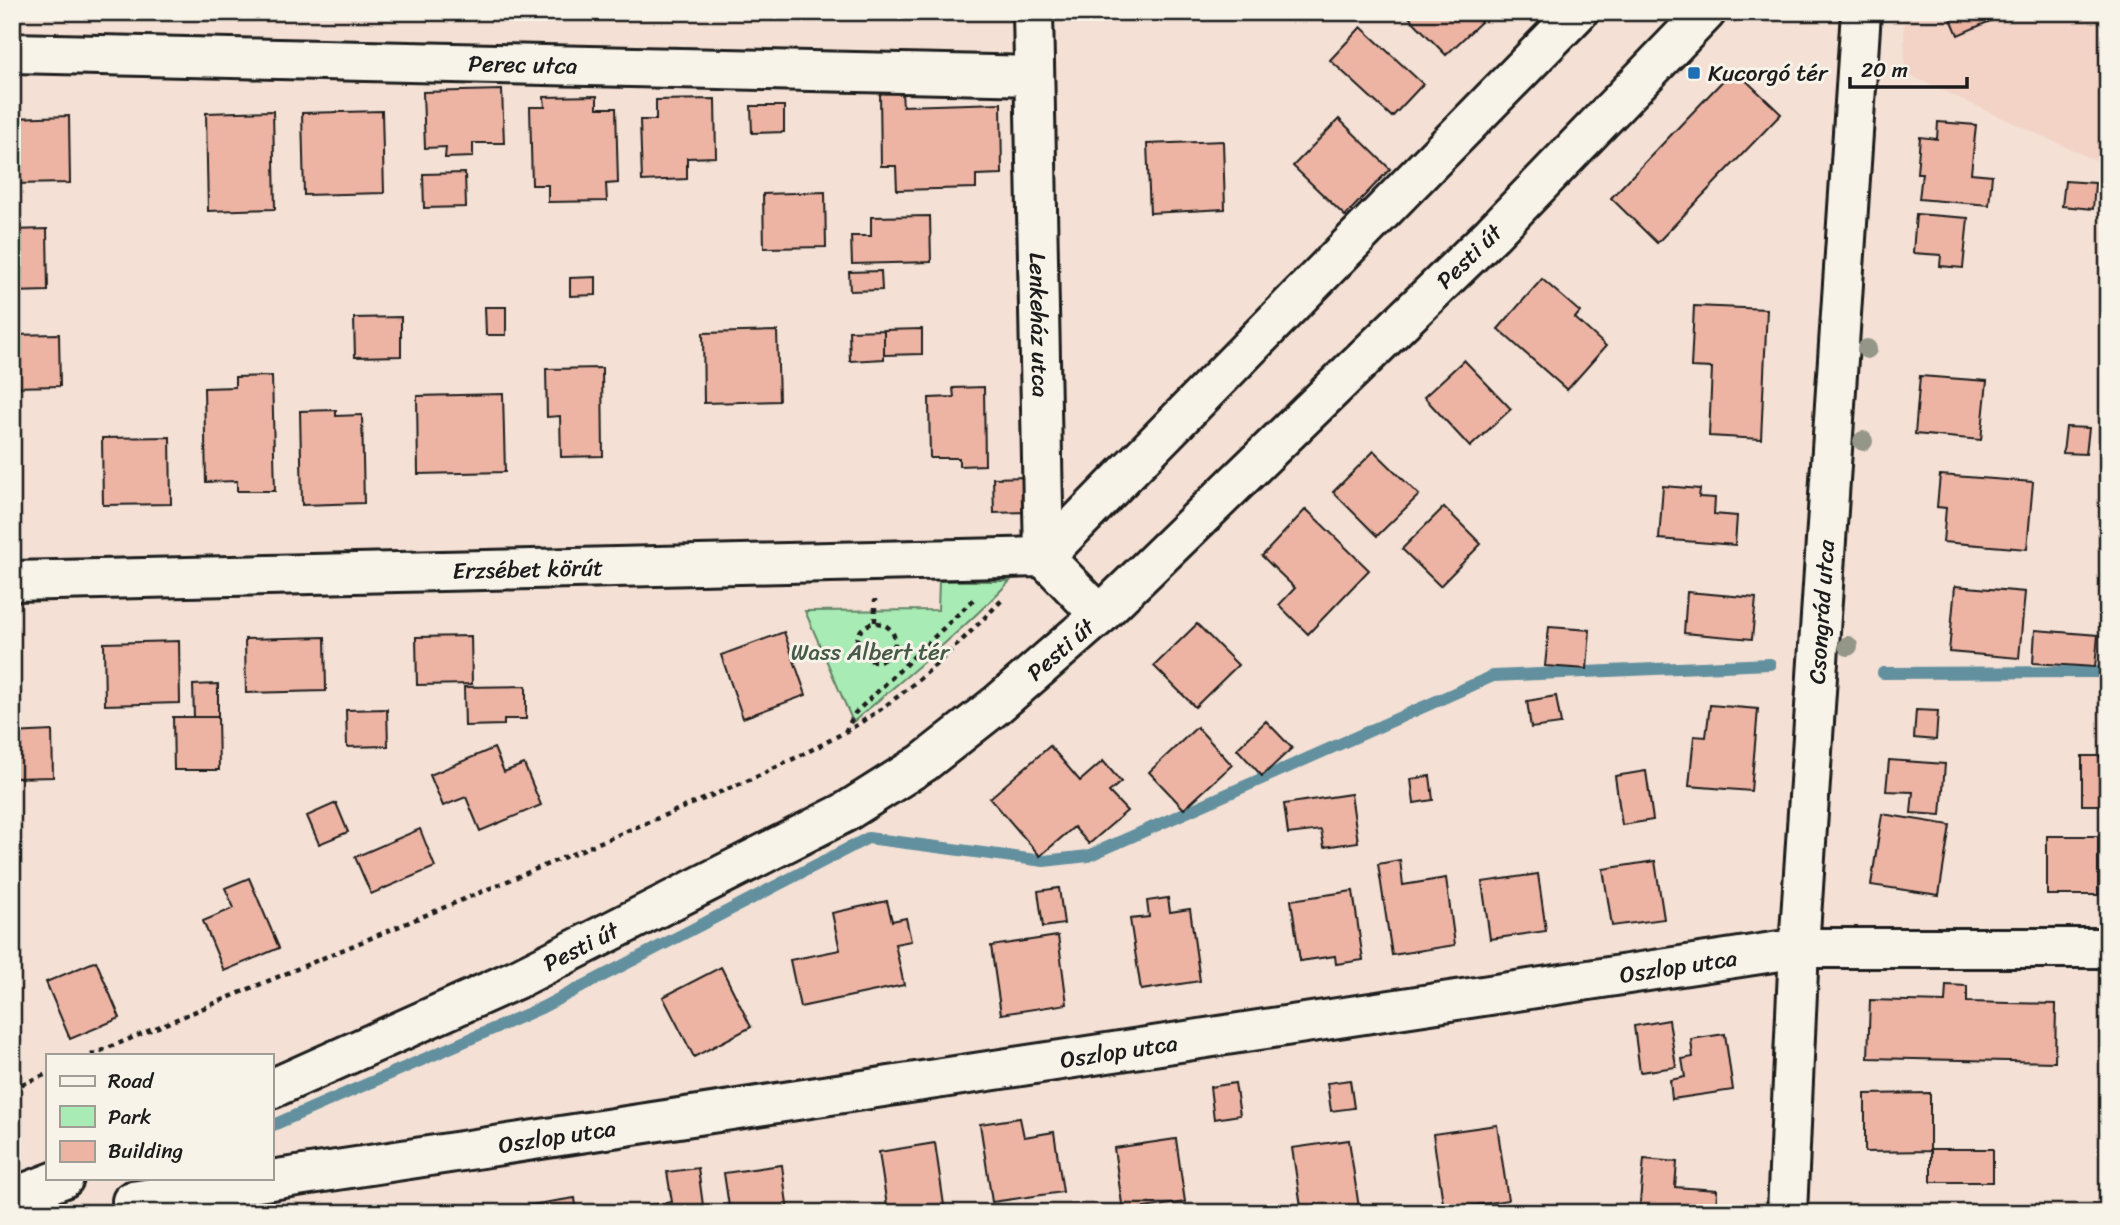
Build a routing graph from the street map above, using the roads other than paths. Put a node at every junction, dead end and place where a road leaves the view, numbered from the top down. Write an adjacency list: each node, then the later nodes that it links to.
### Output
1 (1033, 12): 6 (street, Lenkeház utca)
2 (1577, 12): 7 (street)
3 (1706, 12): 9 (street, Pesti út)
4 (1861, 12): 10 (street, Csongrád utca)
5 (12, 53): 6 (street, Perec utca)
6 (1033, 76): 7 (street, Lenkeház utca)
7 (1030, 557): 8 (street, Erzsébet körút); 9 (street)
8 (12, 582)
9 (1100, 615): 12 (street, Pesti út)
10 (1799, 948): 11 (street, Oszlop utca); 13 (street, Oszlop utca); 18 (street, Csongrád utca)
11 (2108, 948)
12 (273, 1088)
13 (273, 1176)
14 (59, 1180): 17 (street)
15 (245, 1180): 16 (street, Oszlop utca)
16 (131, 1197)
17 (12, 1198)
18 (1787, 1213)

